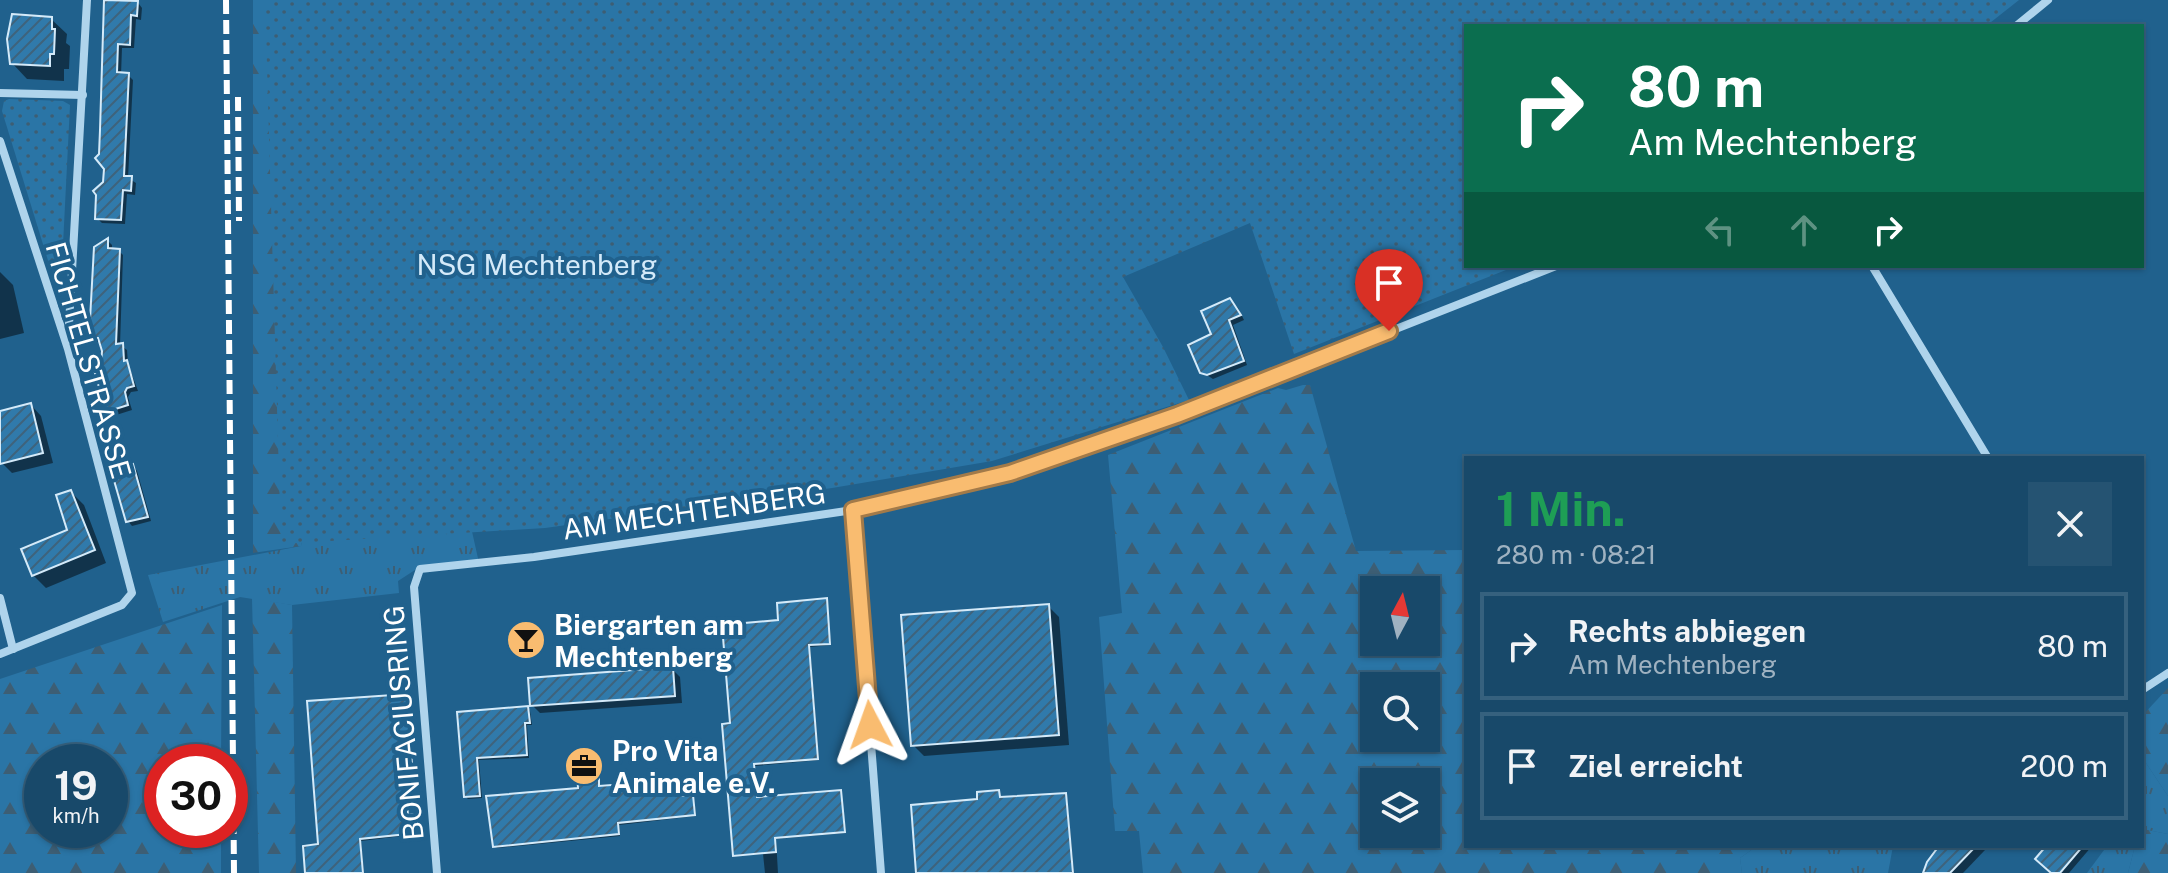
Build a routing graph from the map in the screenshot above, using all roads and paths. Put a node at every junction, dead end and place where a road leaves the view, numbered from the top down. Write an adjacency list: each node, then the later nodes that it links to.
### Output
1 (87, 0): 5 (street)
2 (2048, 0): 3 (street)
3 (2018, 24)
4 (0, 93): 5 (street)
5 (83, 95): 9 (street)
6 (0, 141): 9 (street, FICHTELSTRASSE)
7 (1551, 268): 11 (street, AM MECHTENBERG)
8 (1873, 268): 10 (street)
9 (68, 349): 14 (street, FICHTELSTRASSE)
10 (1987, 456)
11 (853, 510): 12 (street, AM MECHTENBERG); 19 (street)
12 (420, 569): 18 (street, BONIFACIUSRING)
13 (0, 598): 14 (street)
14 (13, 649): 15 (street)
15 (0, 654)
16 (2168, 673): 17 (street)
17 (2144, 689)
18 (437, 873)
19 (881, 873)

